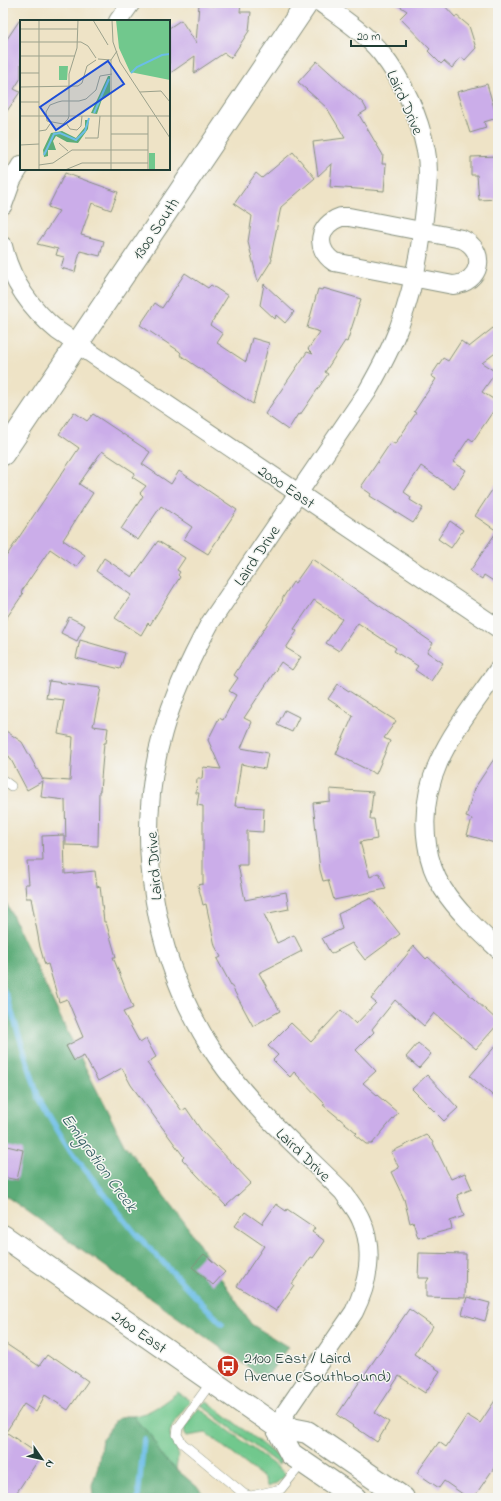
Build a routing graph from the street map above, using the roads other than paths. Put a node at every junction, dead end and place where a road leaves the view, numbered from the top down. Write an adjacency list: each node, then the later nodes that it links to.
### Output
1 (131, 3): 4 (street)
2 (307, 3): 10 (street, 1300 South)
3 (321, 3): 7 (street, Laird Drive)
4 (119, 20)
5 (20, 167): 6 (street)
6 (3, 205)
7 (423, 231): 9 (street, Laird Drive); 9 (street); 9 (street)
8 (3, 246): 10 (street, 2000 East)
9 (413, 278): 12 (street, Laird Drive)
10 (77, 344): 11 (street, 1300 South); 12 (street, 2000 East)
11 (3, 454)
12 (298, 493): 13 (street, 2000 East); 20 (street, Laird Drive)
13 (498, 628)
14 (498, 670): 17 (street)
15 (3, 780): 16 (lane)
16 (11, 786)
17 (498, 949)
18 (3, 1236): 19 (street, 2100 East)
19 (212, 1381): 20 (street, 2100 East); 21 (lane)
20 (276, 1426): 21 (street, 2100 East); 23 (street, 2100 East)
21 (303, 1462): 22 (street, 2100 East)
22 (355, 1498)
23 (403, 1498)

